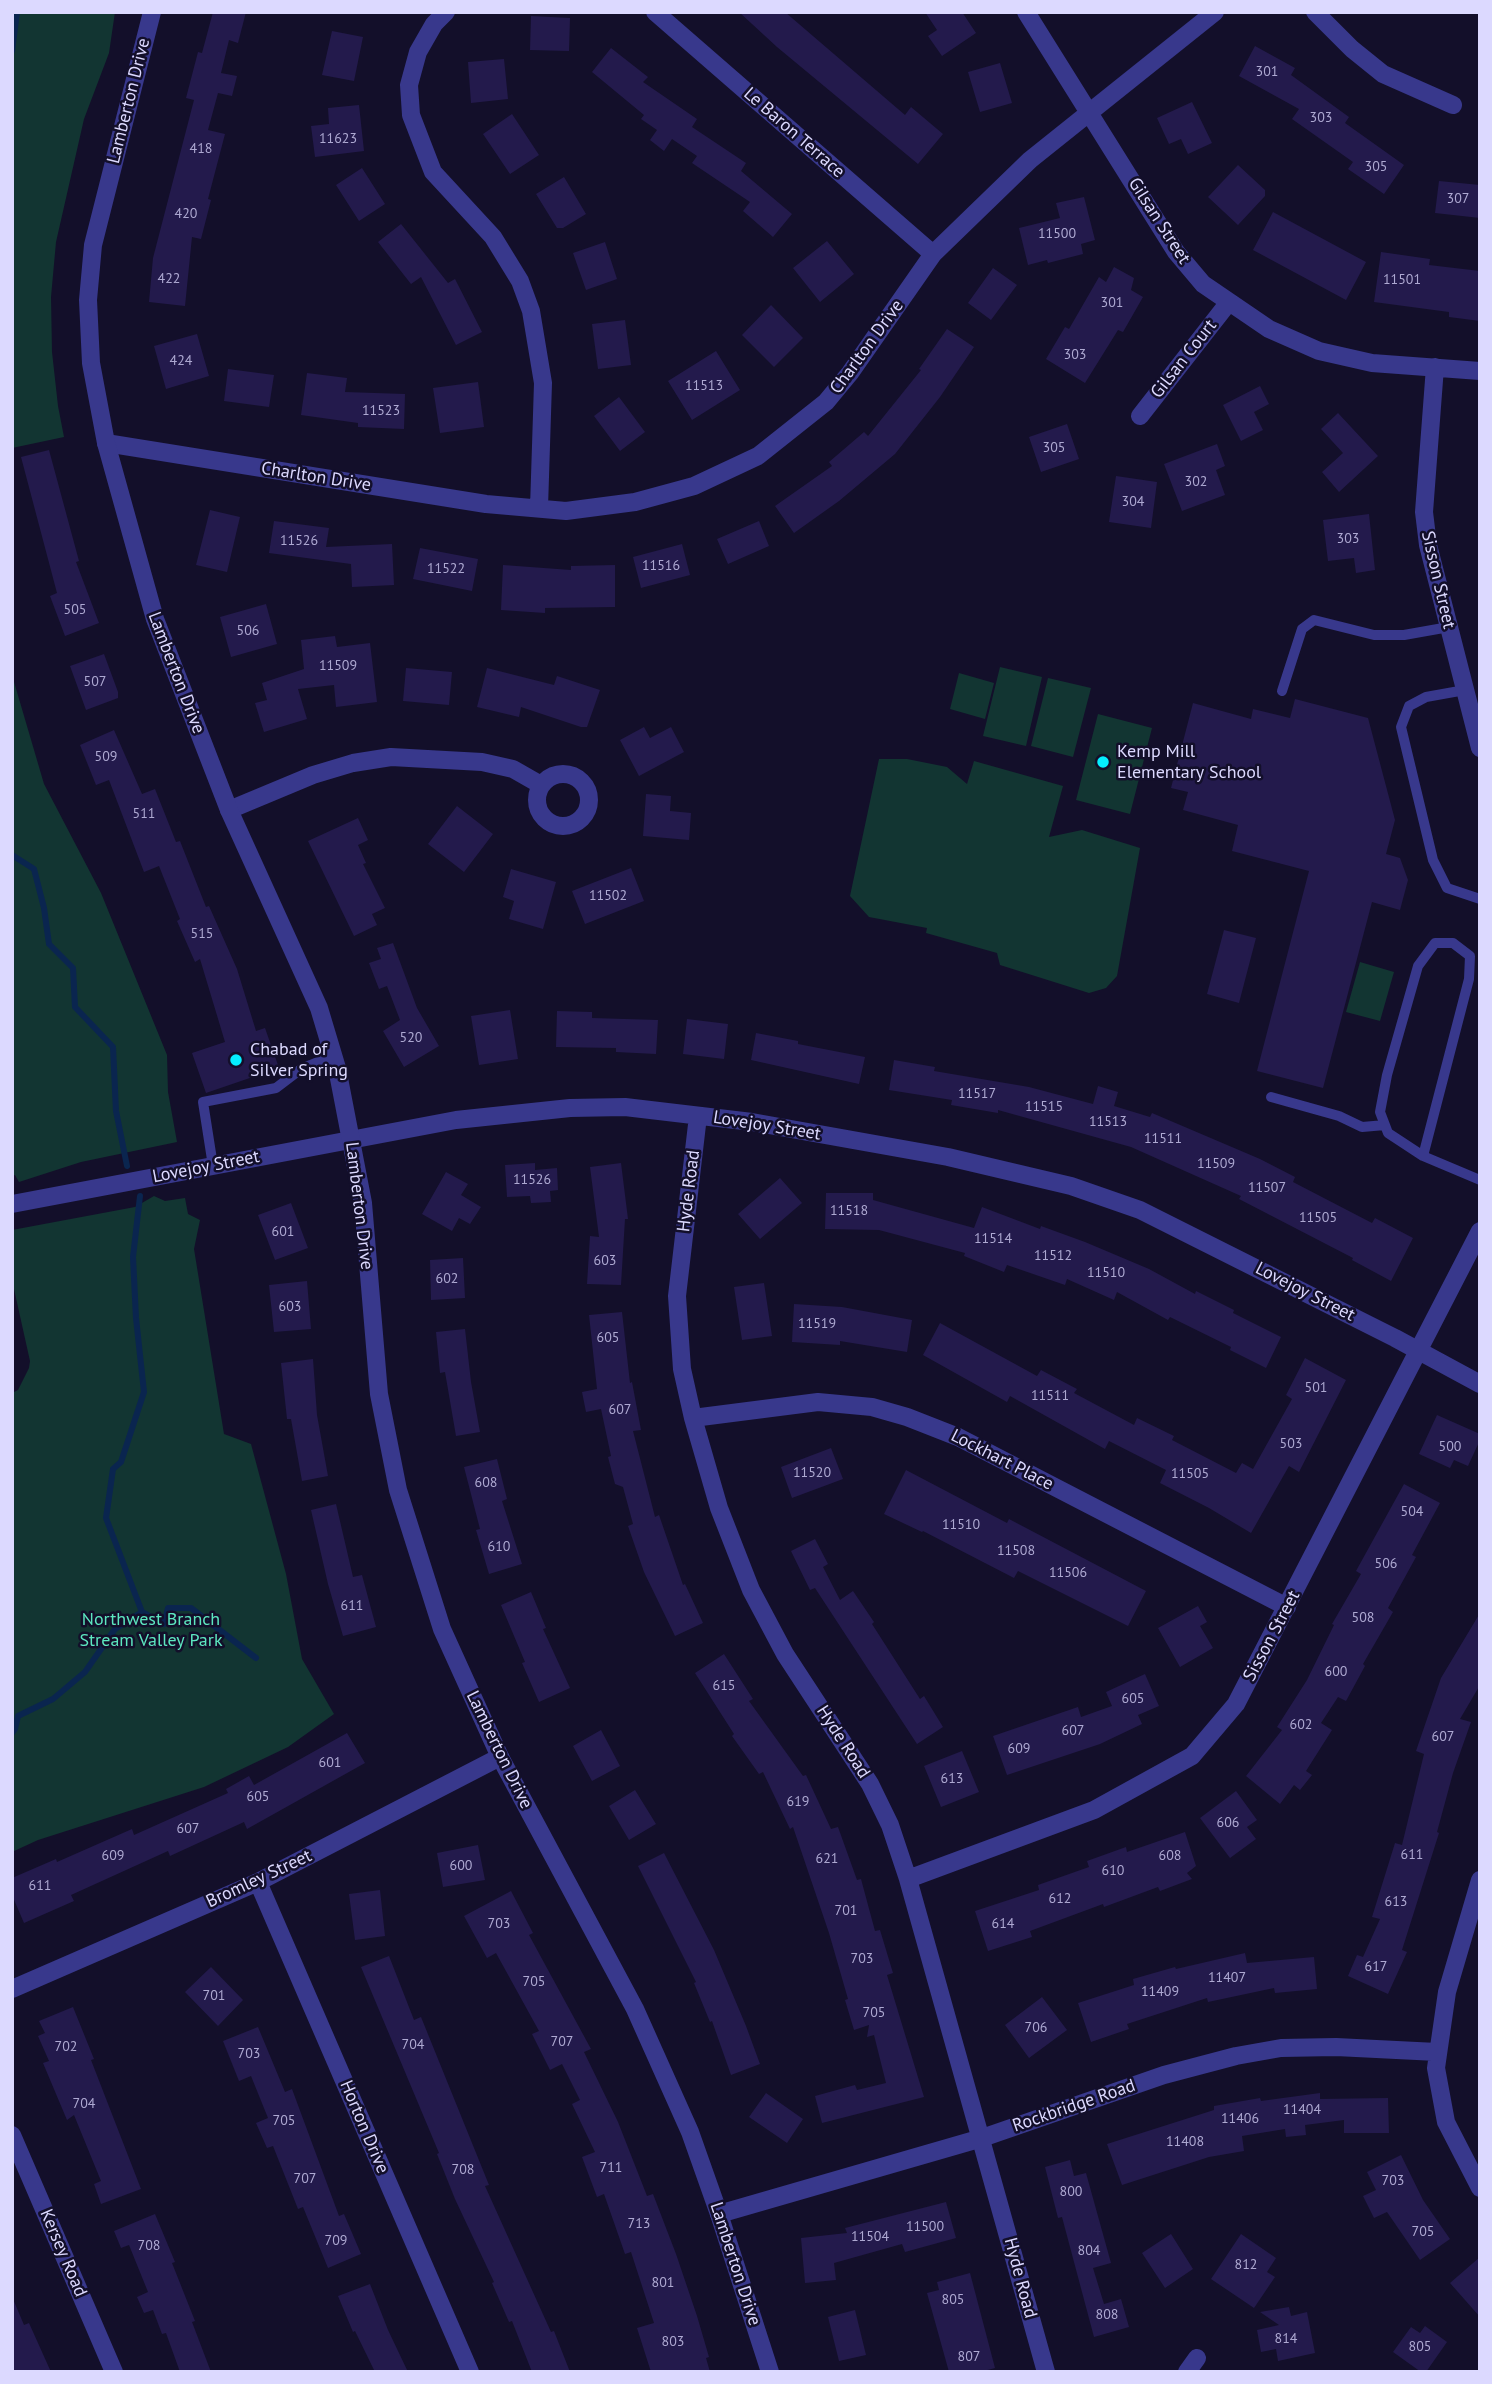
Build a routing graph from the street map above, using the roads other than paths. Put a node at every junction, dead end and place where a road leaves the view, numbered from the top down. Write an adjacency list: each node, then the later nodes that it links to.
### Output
1 (152, 12): 14 (street, Lamberton Drive)
2 (446, 12): 15 (street)
3 (655, 12): 9 (street, Le Baron Terrace)
4 (1026, 12): 8 (street, Gilsan Street)
5 (1215, 12): 8 (street, Charlton Drive)
6 (1315, 12): 7 (street)
7 (1453, 105)
8 (1089, 111): 9 (street, Charlton Drive); 10 (street, Gilsan Street)
9 (933, 254): 15 (street, Charlton Drive)
10 (1229, 302): 11 (street, Gilsan Street); 13 (street, Gilsan Court)
11 (1435, 368): 12 (street, Gilsan Street); 16 (street, Sisson Street)
12 (1480, 371)
13 (1140, 416)
14 (107, 443): 15 (street, Charlton Drive); 21 (street, Lamberton Drive)
15 (538, 508)
16 (1449, 627): 17 (street, Sisson Street); 18 (lane)
17 (1472, 688): 19 (street, Sisson Street); 22 (lane)
18 (1282, 691)
19 (1480, 748)
20 (541, 785): 21 (street)
21 (229, 810): 23 (street, Lamberton Drive)
22 (1480, 899)
23 (333, 1056): 27 (street, Lamberton Drive); 29 (lane)
24 (1271, 1097): 26 (lane)
25 (698, 1116): 27 (street, Lovejoy Street); 33 (street, Lovejoy Street); 35 (street, Hyde Road)
26 (1385, 1125): 28 (lane); 28 (lane)
27 (351, 1140): 29 (street, Lovejoy Street); 37 (street, Lamberton Drive)
28 (1423, 1156): 30 (lane)
29 (213, 1166): 31 (street, Lovejoy Street)
30 (1480, 1180)
31 (12, 1204)
32 (1480, 1231): 33 (street, Sisson Street)
33 (1420, 1351): 34 (street, Lovejoy Street); 36 (street, Sisson Street)
34 (1480, 1384)
35 (693, 1418): 36 (street, Lockhart Place); 38 (street, Hyde Road)
36 (1287, 1607): 38 (street, Sisson Street)
37 (500, 1757): 40 (street, Bromley Street); 46 (street, Lamberton Drive)
38 (908, 1880): 44 (street, Hyde Road)
39 (1480, 1880): 42 (street)
40 (258, 1882): 41 (street, Bromley Street); 48 (street, Horton Drive)
41 (12, 1989)
42 (1437, 2052): 44 (street, Rockbridge Road); 45 (street)
43 (12, 2135): 47 (street, Kersey Road)
44 (982, 2138): 46 (street, Rockbridge Road); 50 (street, Hyde Road)
45 (1480, 2189)
46 (719, 2214): 49 (street, Lamberton Drive)
47 (114, 2372)
48 (470, 2372)
49 (770, 2372)
50 (1046, 2372)

